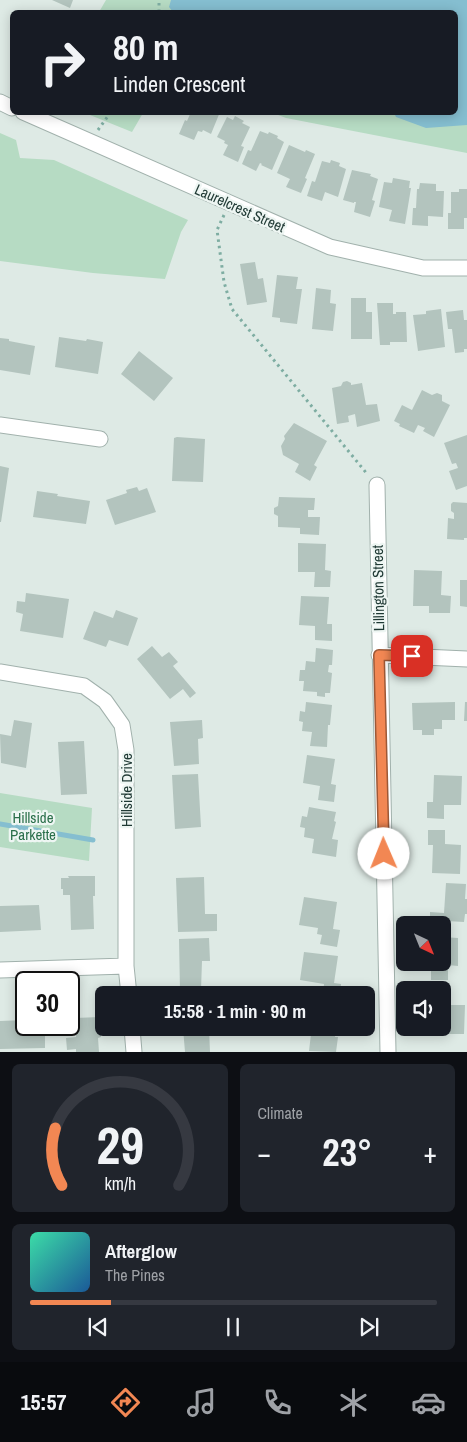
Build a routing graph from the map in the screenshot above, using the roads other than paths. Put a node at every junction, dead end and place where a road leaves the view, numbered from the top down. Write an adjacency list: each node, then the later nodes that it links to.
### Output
1 (30, 115): 2 (street, Laurelcrest Street)
2 (467, 268)
3 (0, 425): 4 (street)
4 (100, 439)
5 (377, 485): 6 (street, Lillington Street)
6 (379, 655): 7 (street); 14 (street, Lillington Street)
7 (467, 659)
8 (0, 672): 9 (street, Hillside Drive)
9 (126, 966): 10 (street); 11 (street, Hillside Drive)
10 (0, 970)
11 (127, 986)
12 (133, 1036): 13 (street)
13 (134, 1052)
14 (388, 1052)

